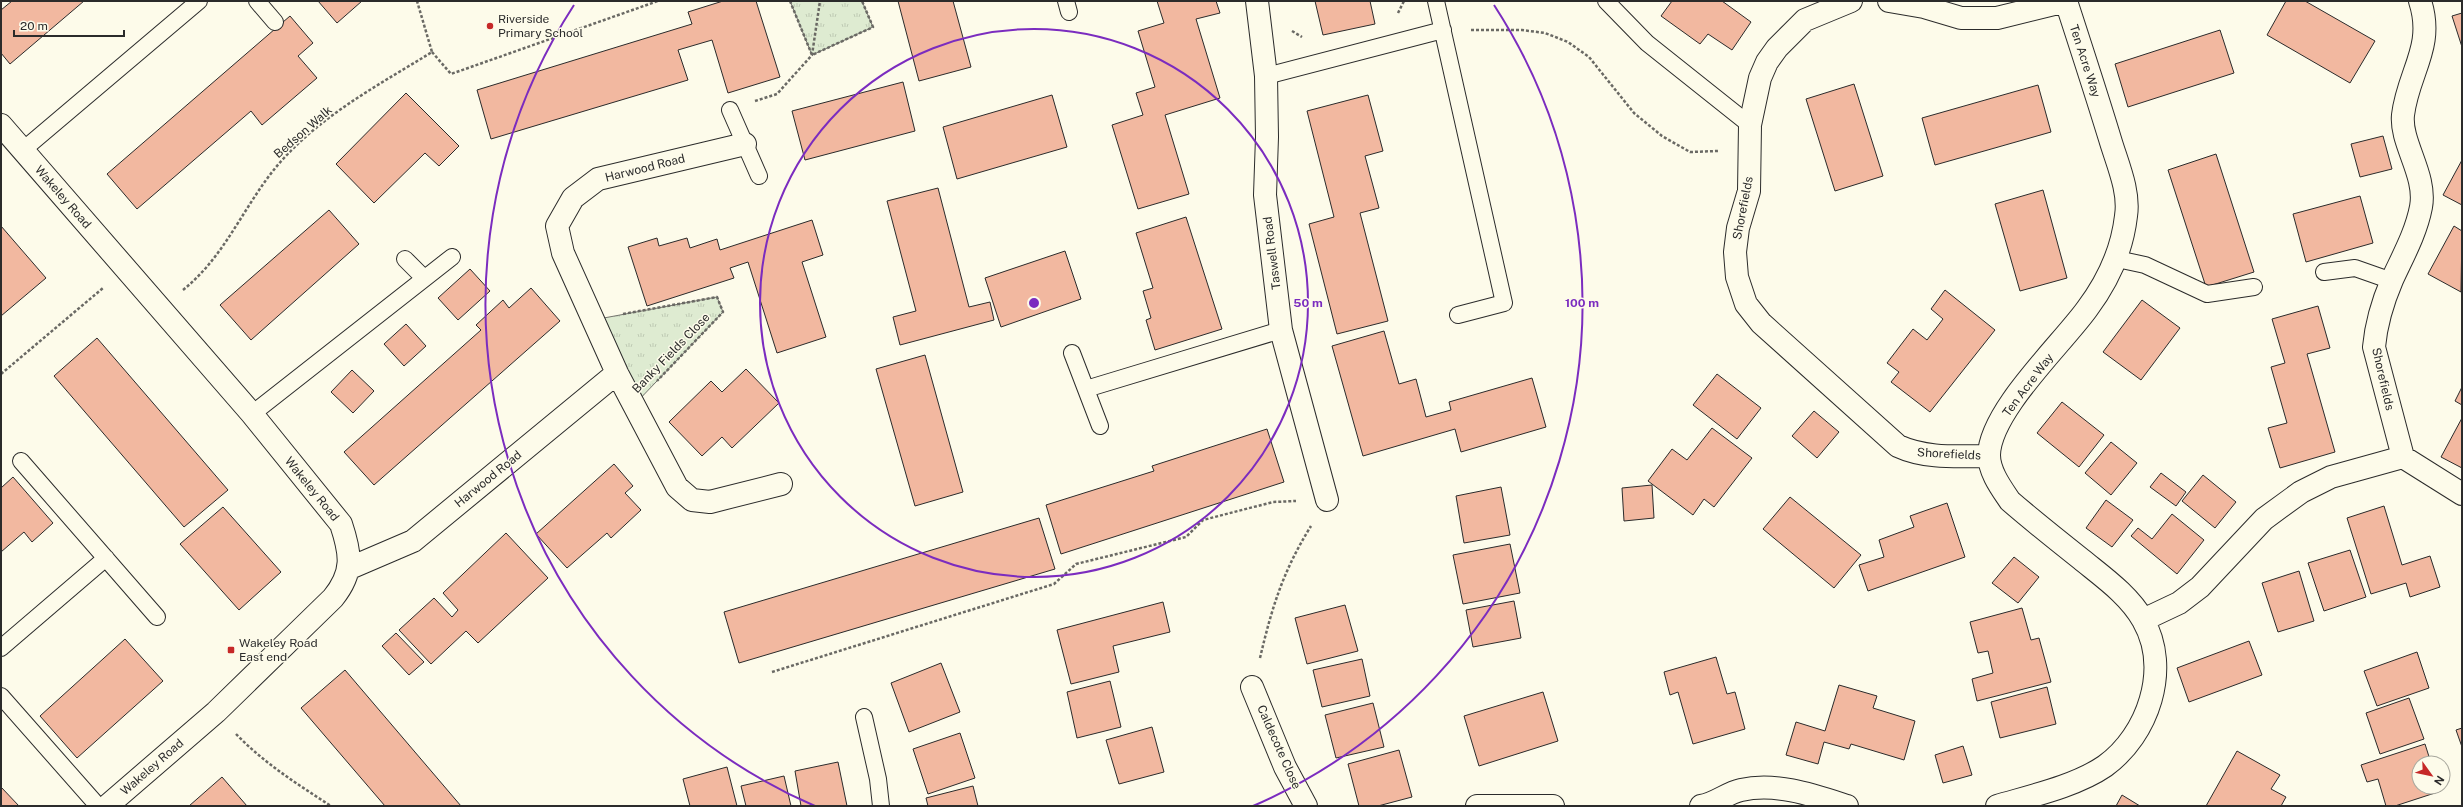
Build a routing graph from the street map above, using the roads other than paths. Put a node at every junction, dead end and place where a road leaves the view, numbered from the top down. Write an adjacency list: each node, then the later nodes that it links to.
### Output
1 (199, 1): 17 (lane)
2 (257, 1): 10 (lane)
3 (1257, 1): 12 (street, Taswell Road)
4 (1436, 1): 11 (lane)
5 (1606, 1): 15 (lane)
6 (1851, 1): 15 (street, Shorefields)
7 (1889, 1): 8 (street)
8 (2066, 1): 21 (street, Ten Acre Way)
9 (2420, 1): 24 (street, Shorefields)
10 (275, 22)
11 (1443, 30): 12 (lane); 26 (lane)
12 (1266, 76): 27 (street, Taswell Road)
13 (730, 110): 16 (lane)
14 (1, 125): 17 (street, Wakeley Road)
15 (1750, 125): 33 (street, Shorefields)
16 (745, 144): 18 (lane); 29 (street, Harwood Road)
17 (23, 150): 31 (street, Wakeley Road)
18 (759, 176)
19 (452, 257): 23 (lane)
20 (405, 259): 23 (lane)
21 (2117, 259): 25 (lane); 33 (street, Ten Acre Way)
22 (2324, 272): 24 (lane)
23 (424, 278): 31 (lane)
24 (2392, 281): 34 (street, Shorefields)
25 (2254, 287)
26 (1458, 315)
27 (1281, 330): 30 (lane); 38 (street, Taswell Road)
28 (1072, 353): 30 (lane)
29 (617, 374): 36 (street, Harwood Road); 40 (street, Harwood Road)
30 (1086, 389): 32 (lane)
31 (252, 414): 40 (street, Wakeley Road)
32 (1100, 426)
33 (1989, 456): 42 (street, Ten Acre Way)
34 (2403, 457): 37 (street); 42 (street)
35 (21, 461): 39 (lane)
36 (781, 484)
37 (2462, 494)
38 (1327, 500)
39 (106, 558): 41 (lane); 43 (lane)
40 (350, 568): 48 (street, Wakeley Road)
41 (157, 617)
42 (2143, 620): 56 (street, Ten Acre Way)
43 (1, 648)
44 (1252, 687): 50 (street, Caldecote Close)
45 (1, 696): 47 (lane)
46 (864, 716): 49 (lane)
47 (98, 806)
48 (107, 806)
49 (881, 806)
50 (1306, 806)
51 (1477, 806): 52 (street)
52 (1542, 806): 53 (street)
53 (1553, 806)
54 (1700, 806): 55 (street)
55 (1847, 806)
56 (1997, 806)

